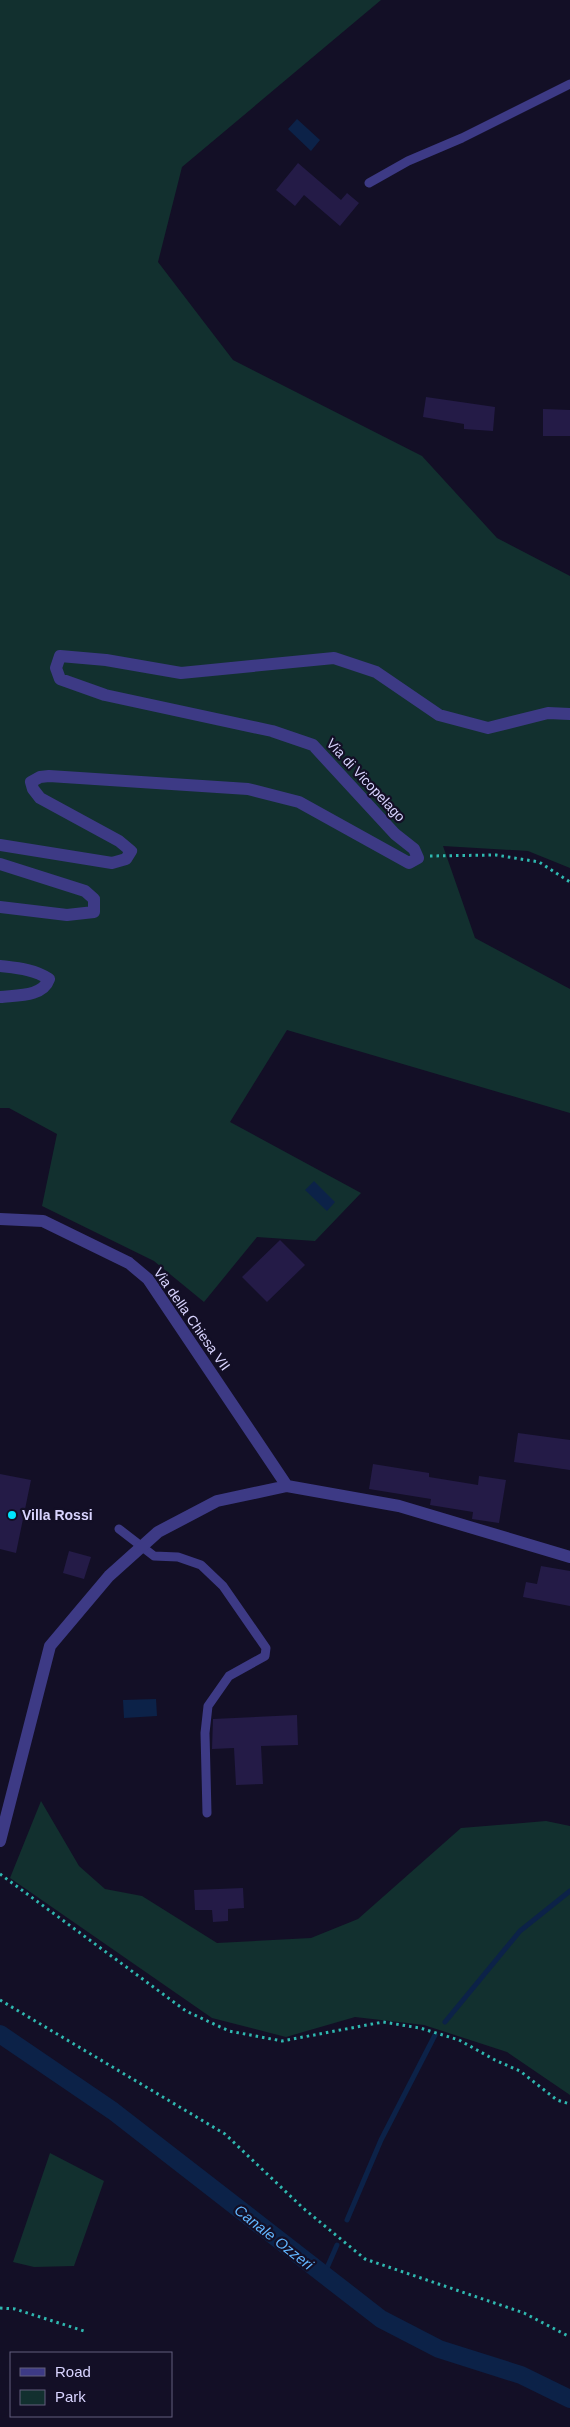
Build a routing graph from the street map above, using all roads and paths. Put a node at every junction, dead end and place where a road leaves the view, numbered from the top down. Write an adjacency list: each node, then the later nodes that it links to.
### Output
1 (570, 84): 2 (lane)
2 (369, 183)
3 (570, 714): 5 (street, Via di Vicopelago)
4 (0, 845): 5 (street)
5 (414, 849): 7 (path)
6 (0, 864): 8 (street)
7 (570, 882)
8 (0, 908)
9 (0, 966): 10 (street)
10 (0, 997)
11 (0, 1219): 12 (street, Via della Chiesa VII)
12 (287, 1486): 14 (street); 15 (street)
13 (119, 1529): 14 (lane)
14 (143, 1546): 16 (lane); 17 (street)
15 (570, 1557)
16 (207, 1813)
17 (0, 1842)
18 (0, 1874): 20 (path)
19 (0, 2000): 23 (path)
20 (570, 2104)
21 (0, 2308): 22 (path)
22 (84, 2330)
23 (570, 2337)

